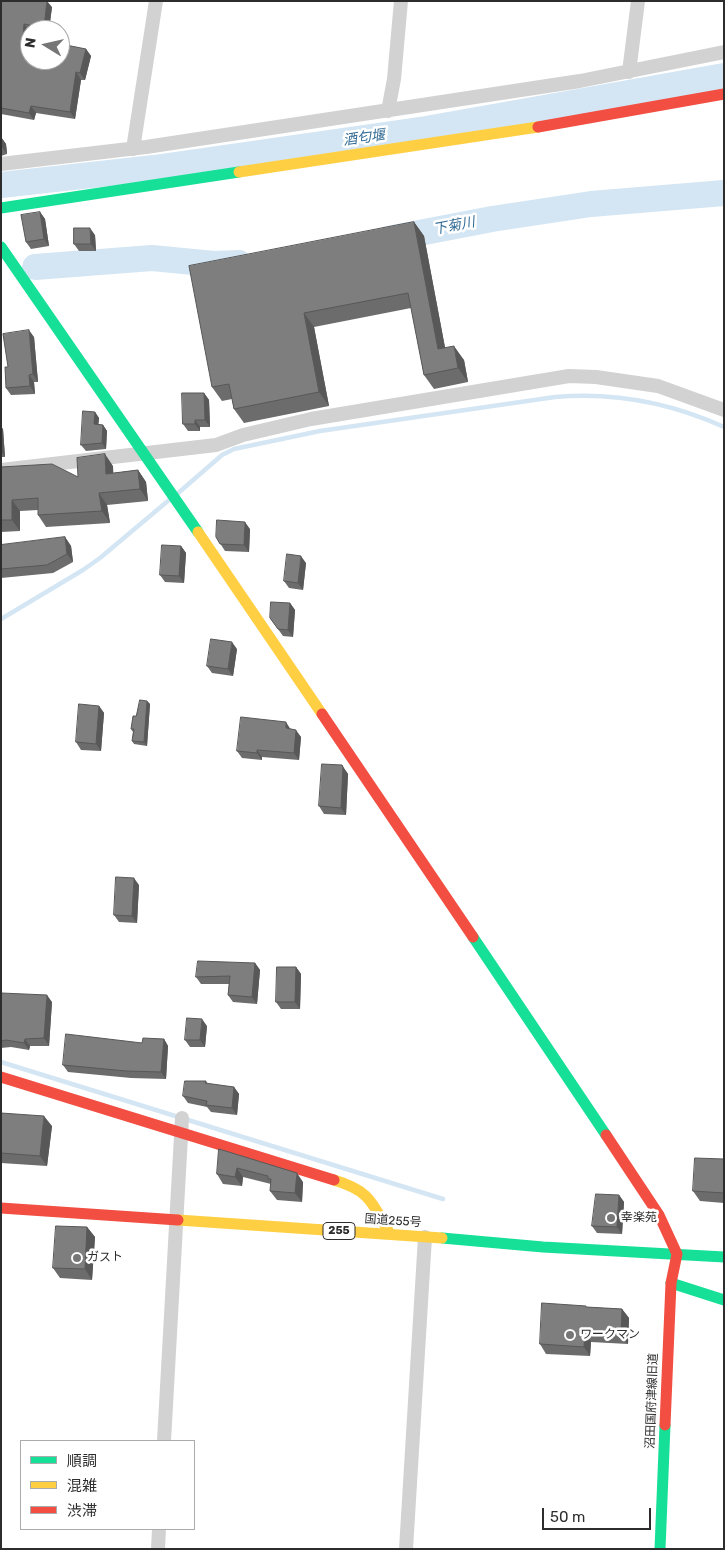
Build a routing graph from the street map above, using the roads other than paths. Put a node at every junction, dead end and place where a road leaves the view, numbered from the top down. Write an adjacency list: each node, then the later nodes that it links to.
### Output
1 (156, 1): 8 (street)
2 (401, 1): 7 (street)
3 (638, 1): 5 (street)
4 (724, 52): 5 (street)
5 (629, 72): 7 (street)
6 (724, 94): 10 (main road)
7 (388, 110): 8 (street)
8 (133, 149): 9 (street)
9 (1, 164)
10 (1, 208)
11 (1, 247): 13 (main road)
12 (724, 410): 13 (street)
13 (143, 454): 14 (street); 21 (main road)
14 (1, 470)
15 (1, 1077): 16 (main road)
16 (182, 1127): 18 (street); 19 (main road)
17 (1, 1208): 18 (main road, 国道255号 / 255)
18 (177, 1219): 19 (main road, 国道255号 / 255); 25 (street)
19 (390, 1234): 20 (main road, 国道255号 / 255)
20 (425, 1237): 21 (main road, 国道255号 / 255); 28 (street)
21 (677, 1254): 22 (main road, 国道255号 / 255); 23 (main road, 沼田国府津線旧道)
22 (724, 1257)
23 (671, 1283): 24 (main road); 29 (main road, 沼田国府津線旧道)
24 (724, 1300)
25 (164, 1440)
26 (159, 1530): 27 (street)
27 (158, 1549)
28 (406, 1549)
29 (660, 1549)

